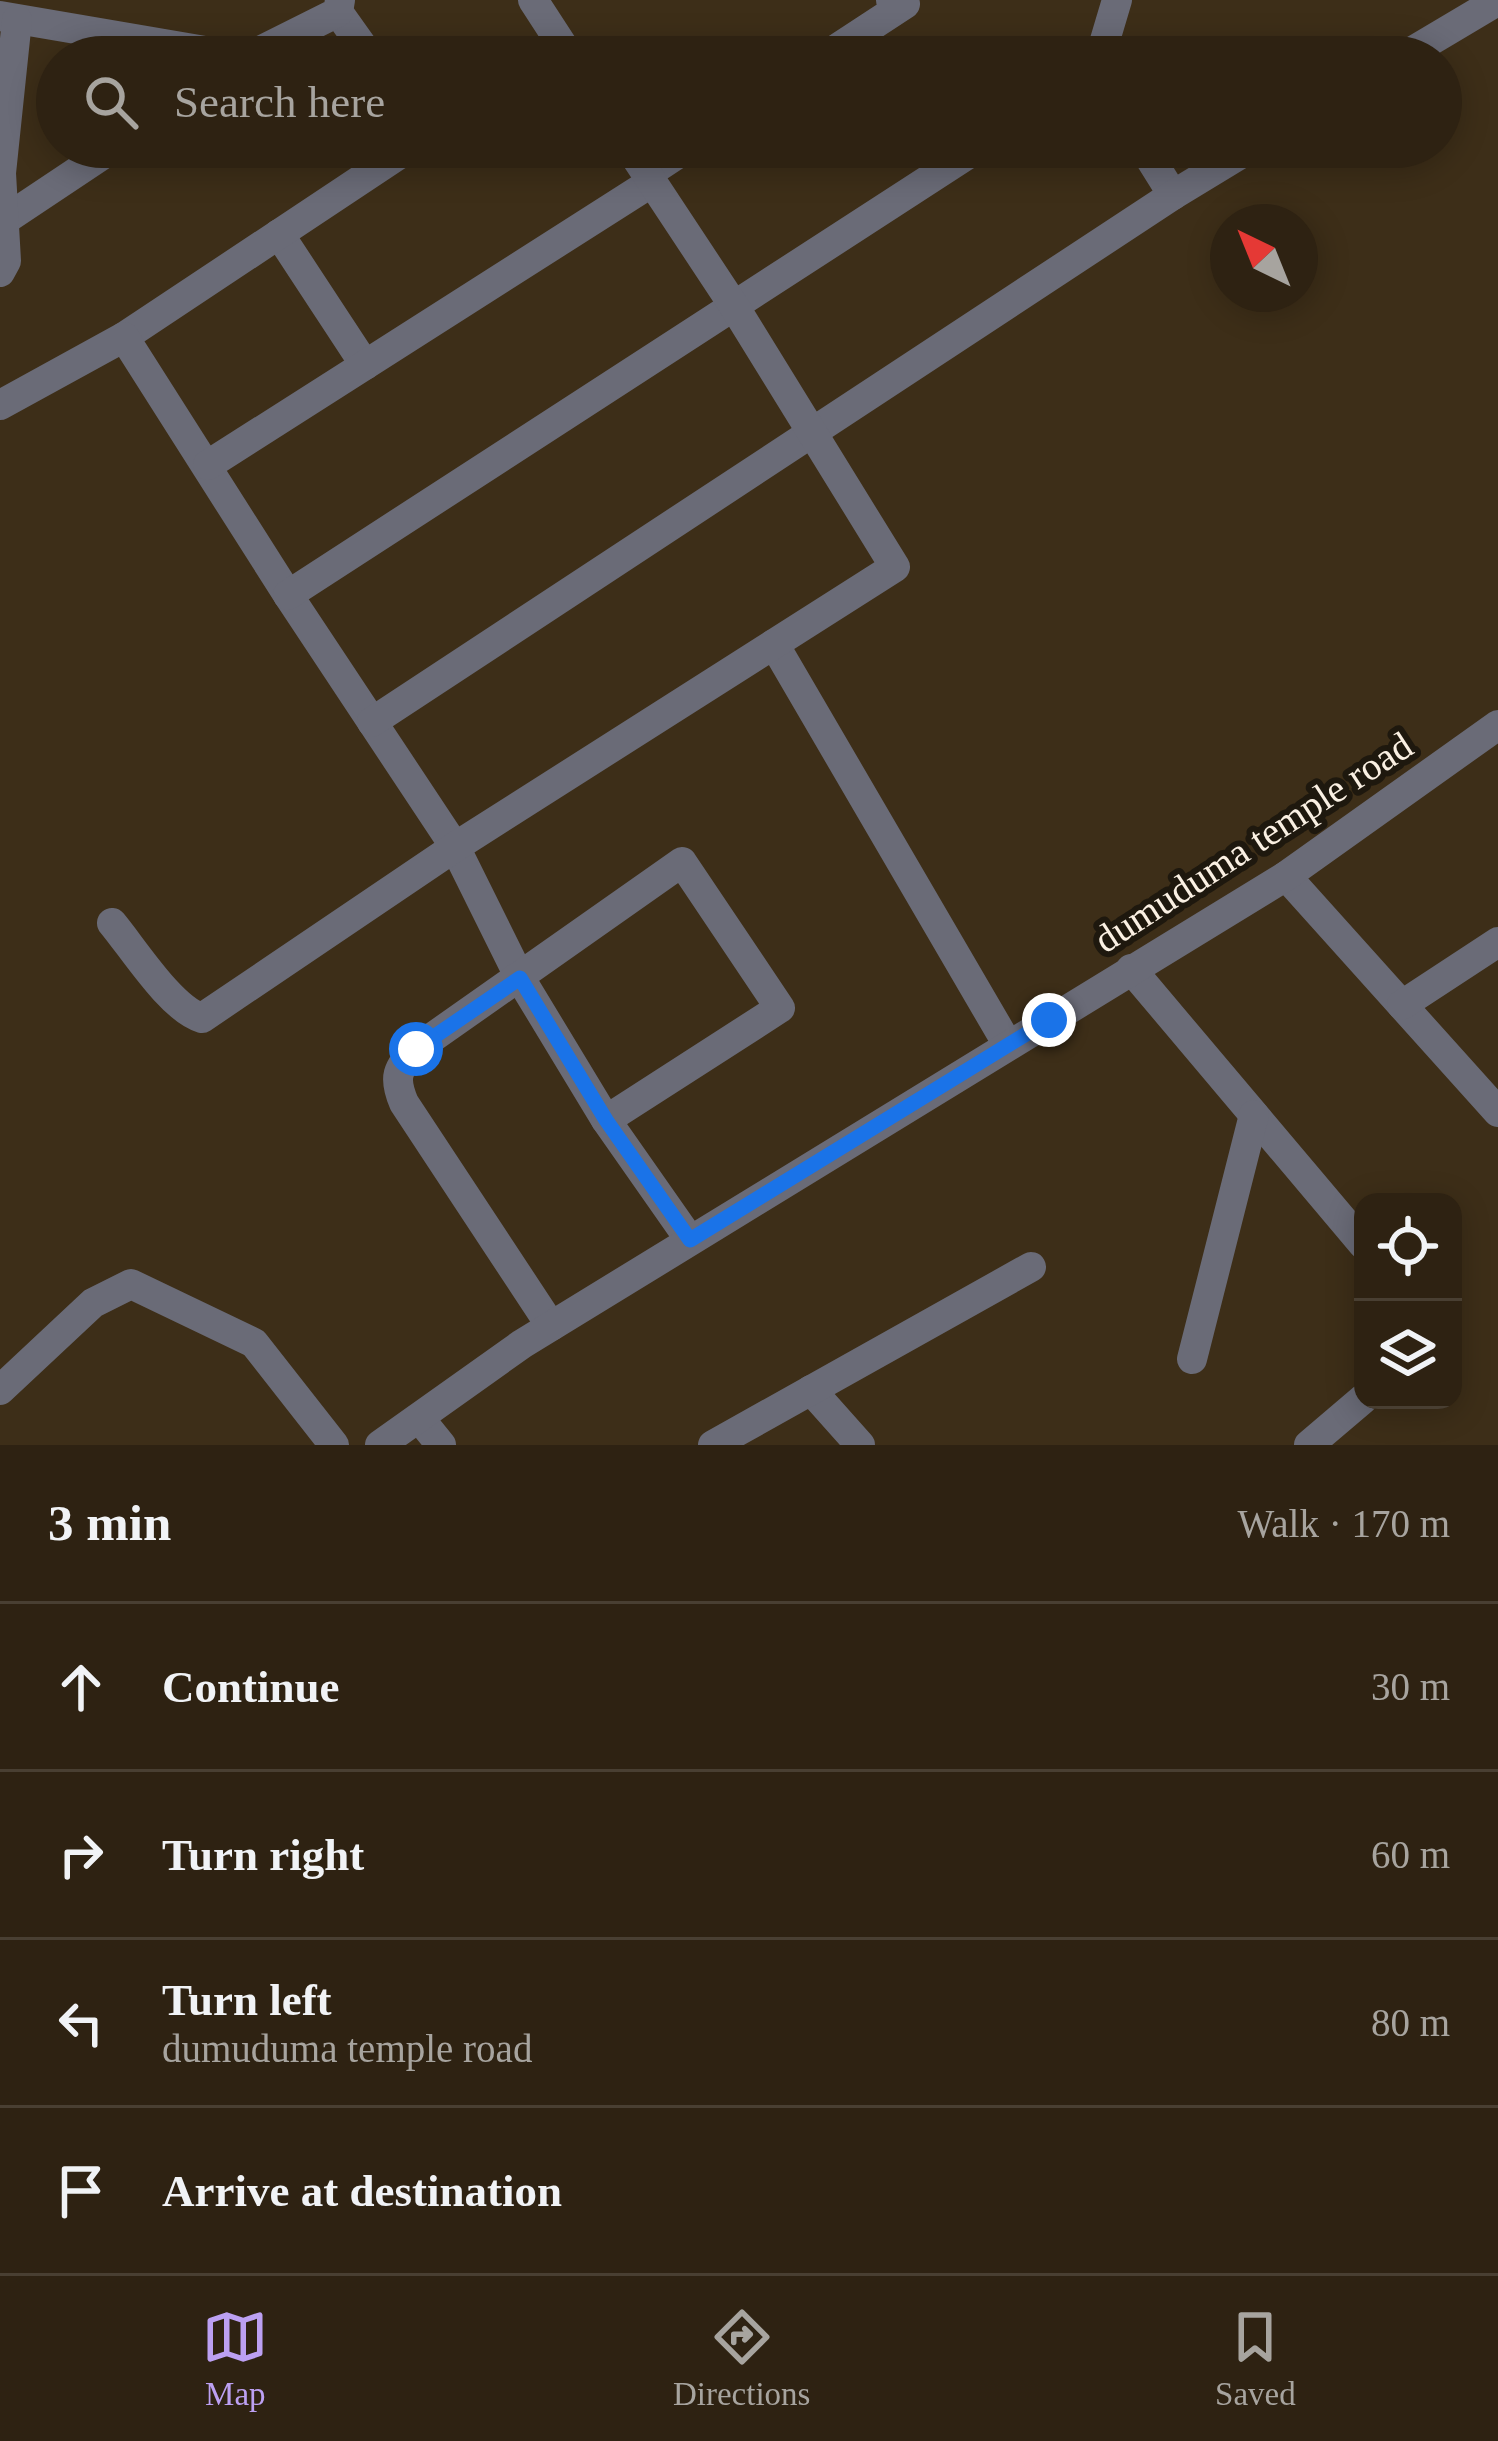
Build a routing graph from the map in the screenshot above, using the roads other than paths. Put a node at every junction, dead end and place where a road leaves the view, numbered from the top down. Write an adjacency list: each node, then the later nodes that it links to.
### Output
1 (533, 0): 10 (street)
2 (891, 0): 11 (street)
3 (1117, 0): 12 (street)
4 (1490, 4): 13 (street)
5 (339, 6): 8 (street); 9 (street)
6 (9, 18): 7 (street); 23 (street)
7 (117, 36)
8 (283, 36)
9 (357, 36)
10 (551, 36)
11 (856, 36)
12 (1106, 36)
13 (1437, 36)
14 (83, 168): 23 (street)
15 (378, 168): 24 (street)
16 (643, 168): 21 (street)
17 (662, 168): 21 (street)
18 (947, 168): 26 (street)
19 (1156, 168): 22 (street)
20 (1217, 168): 22 (street)
21 (650, 178): 26 (street); 28 (street)
22 (1173, 195): 30 (street)
23 (2, 222): 25 (street)
24 (279, 234): 27 (street); 28 (street)
25 (0, 272)
26 (734, 306): 30 (street); 32 (street)
27 (124, 337): 29 (street); 31 (street)
28 (365, 365): 31 (street)
29 (0, 405)
30 (812, 434): 33 (street); 34 (street)
31 (208, 465): 32 (street)
32 (288, 596): 34 (street)
33 (774, 644): 36 (street); 43 (street)
34 (372, 722): 36 (street)
35 (1498, 725): 37 (street, dumuduma temple road)
36 (455, 848): 38 (street); 41 (street)
37 (1286, 876): 40 (street, dumuduma temple road); 42 (street)
38 (112, 923)
39 (1498, 942): 42 (street)
40 (1131, 970): 43 (street, dumuduma temple road); 45 (street)
41 (520, 978): 46 (street); 46 (street); 50 (street)
42 (1402, 1005): 44 (street)
43 (1009, 1045): 48 (street, dumuduma temple road)
44 (1498, 1112)
45 (1254, 1115): 47 (street); 51 (street)
46 (606, 1120): 48 (street)
47 (1354, 1233)
48 (690, 1240): 50 (street, dumuduma temple road)
49 (1031, 1267): 53 (street)
50 (551, 1326): 55 (street, dumuduma temple road)
51 (1192, 1359)
52 (0, 1390): 56 (street)
53 (811, 1390): 59 (street); 60 (street)
54 (1354, 1407): 61 (street)
55 (420, 1419): 57 (street, dumuduma temple road); 58 (street)
56 (334, 1445)
57 (380, 1445)
58 (441, 1445)
59 (712, 1445)
60 (860, 1445)
61 (1309, 1445)

